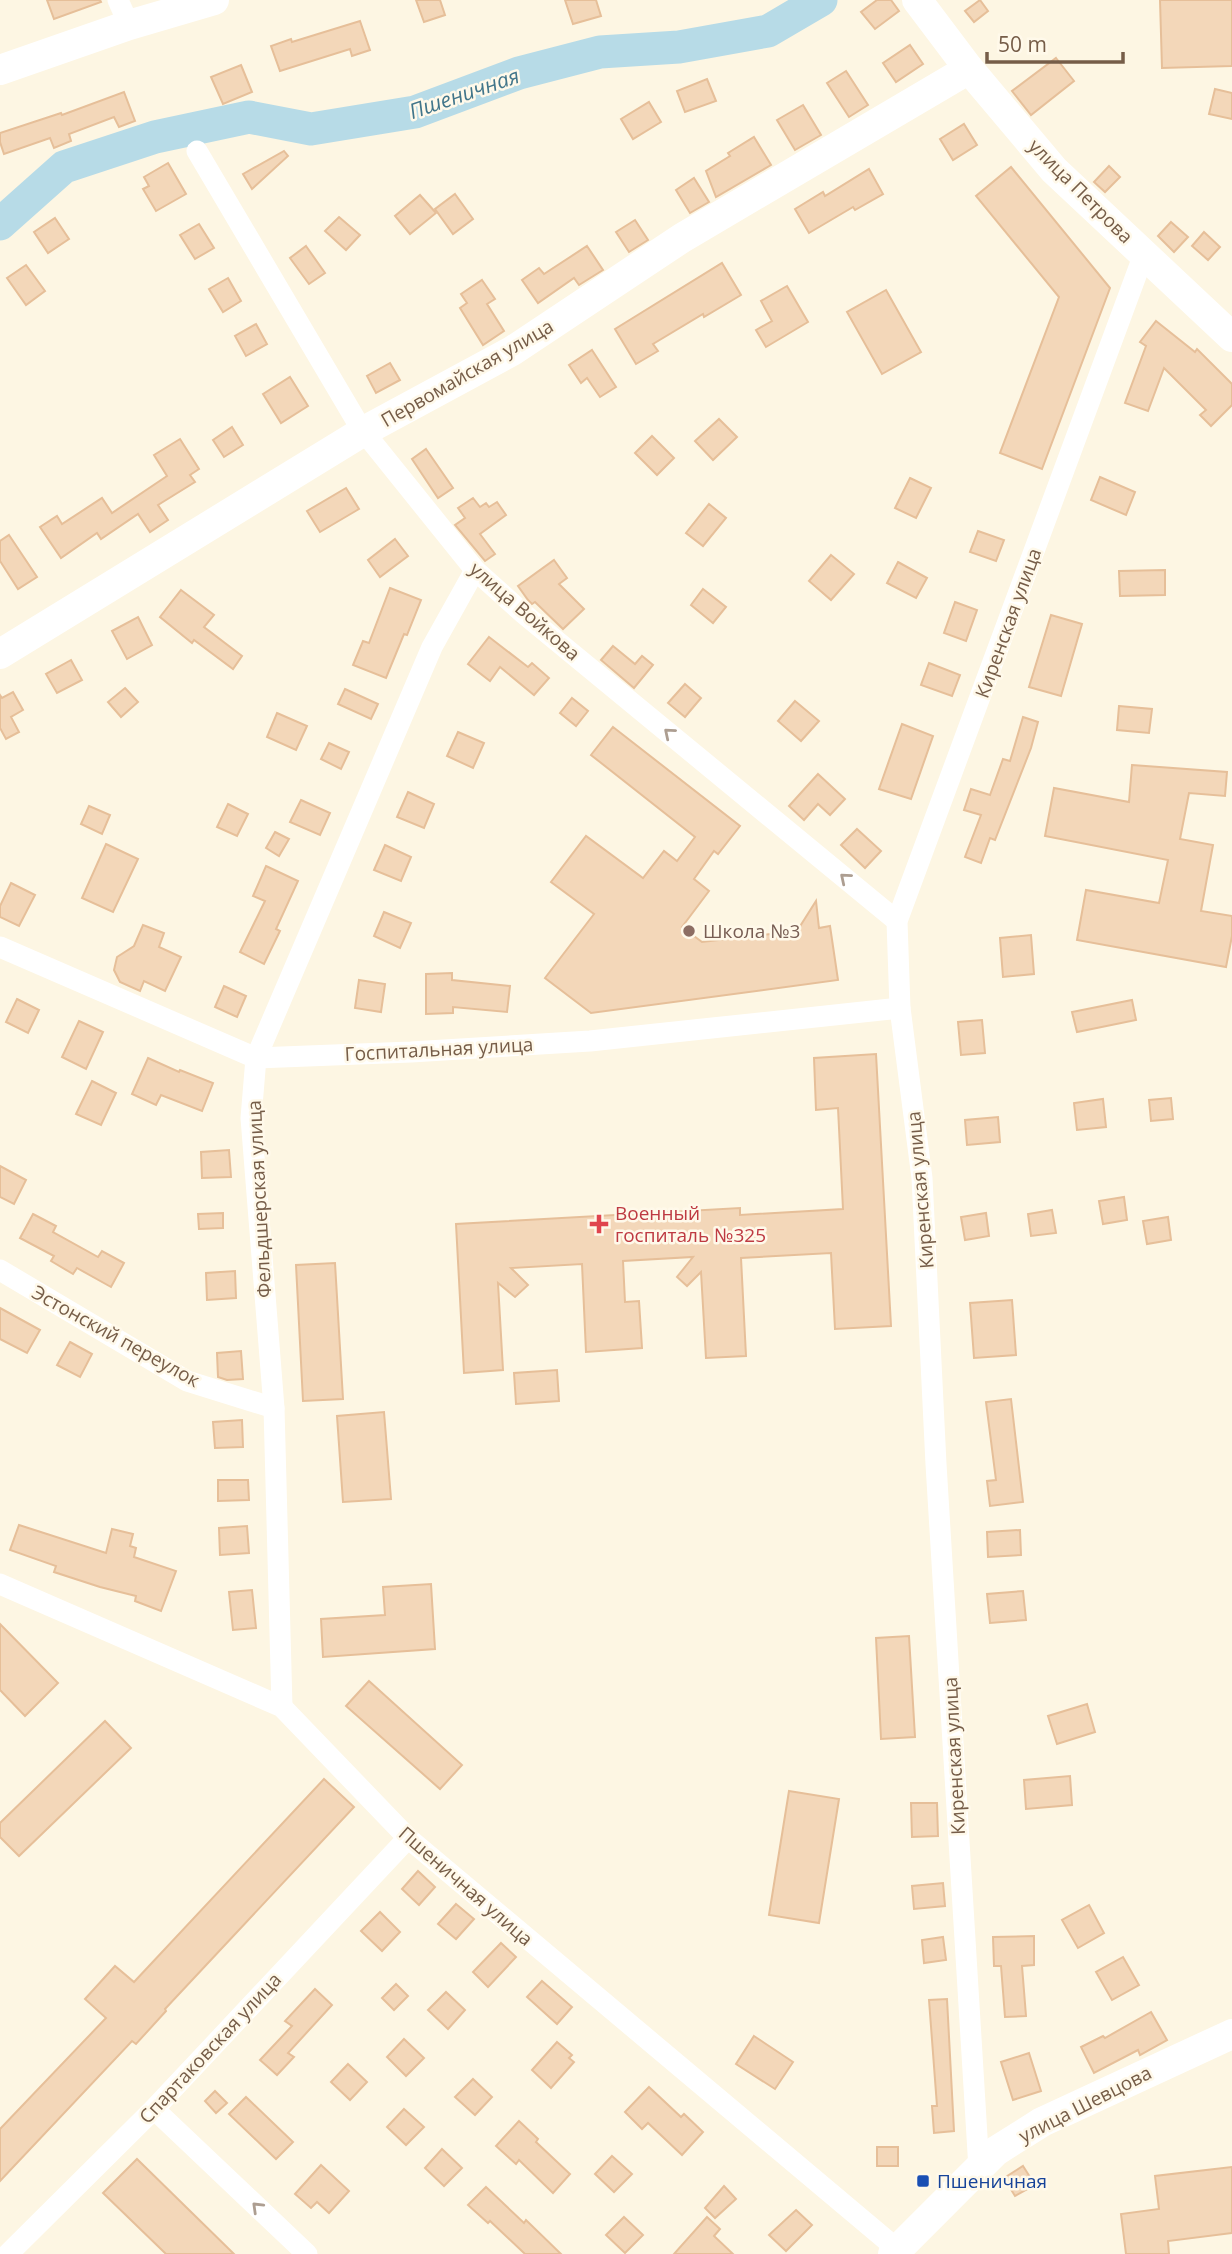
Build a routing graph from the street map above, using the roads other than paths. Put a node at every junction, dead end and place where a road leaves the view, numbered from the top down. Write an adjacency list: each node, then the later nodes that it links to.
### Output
1 (214, 0): 3 (street)
2 (917, 0): 4 (street, улица Петрова)
3 (123, 13): 5 (street)
4 (969, 69): 7 (street, улица Петрова); 9 (street, Первомайская улица)
5 (0, 70)
6 (197, 150): 9 (street, улица Войкова)
7 (1144, 254): 8 (street, улица Петрова); 12 (street, Киренская улица)
8 (1232, 337)
9 (364, 431): 10 (street, улица Войкова); 11 (street, Первомайская улица)
10 (475, 570): 12 (street, улица Войкова, one-way to 10); 15 (street, Фельдшерская улица)
11 (0, 654)
12 (897, 921): 14 (street, Киренская улица)
13 (0, 947): 15 (street, Госпитальная улица)
14 (900, 1008): 15 (street, Госпитальная улица); 23 (street, Киренская улица)
15 (256, 1058): 17 (street, Фельдшерская улица)
16 (0, 1270): 17 (street, Эстонский переулок)
17 (274, 1408): 19 (street, Фельдшерская улица)
18 (0, 1584): 19 (street, Пшеничная улица)
19 (282, 1707): 20 (street, Пшеничная улица)
20 (408, 1838): 22 (street, Спартаковская улица); 24 (street, Пшеничная улица)
21 (1232, 2034): 23 (street, улица Шевцова)
22 (154, 2109): 25 (street, Спартаковская улица); 26 (street, one-way to 22)
23 (979, 2169): 24 (street, улица Шевцова)
24 (895, 2252)
25 (8, 2254)
26 (307, 2254)

